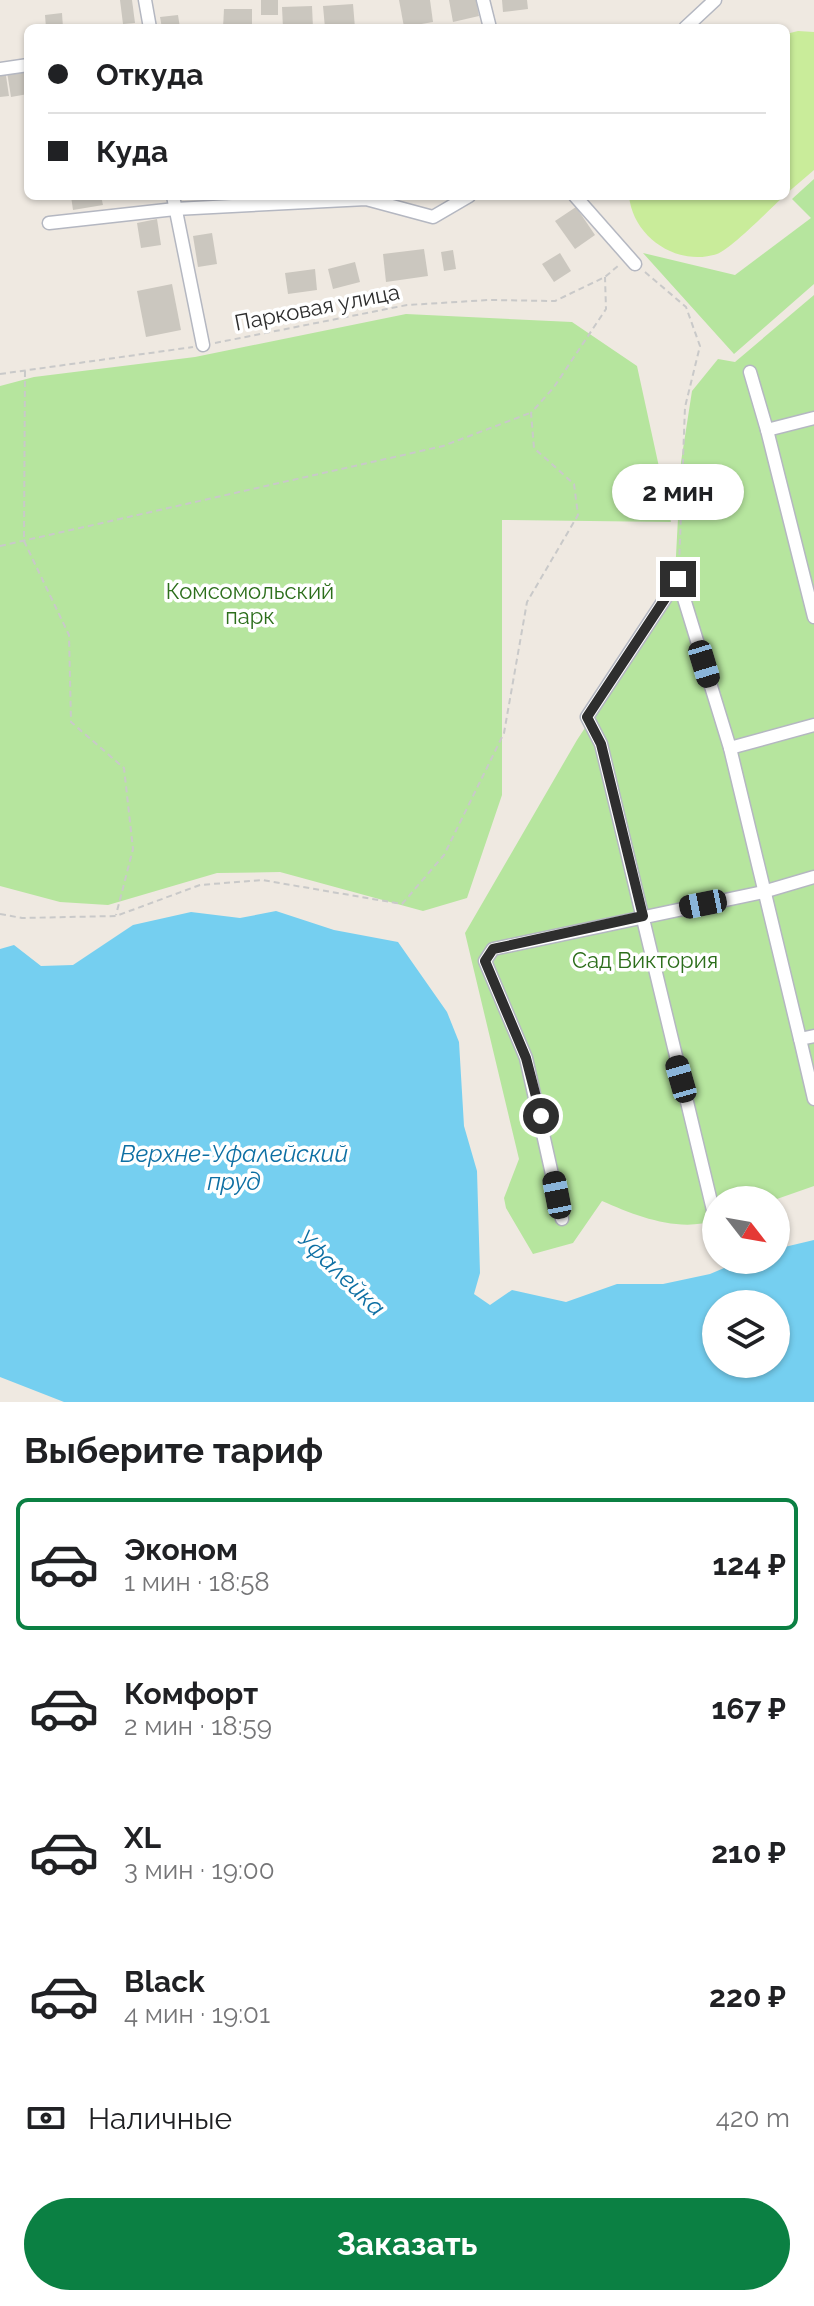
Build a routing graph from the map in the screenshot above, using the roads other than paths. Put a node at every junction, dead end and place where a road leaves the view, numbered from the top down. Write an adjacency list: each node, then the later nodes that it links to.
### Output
1 (145, 0): 4 (street)
2 (483, 0): 5 (street)
3 (715, 0): 6 (street)
4 (149, 24)
5 (489, 24)
6 (689, 24)
7 (24, 66): 8 (street)
8 (0, 69)
9 (302, 200): 13 (street)
10 (370, 200): 11 (street)
11 (462, 200)
12 (579, 200): 15 (street)
13 (174, 202): 14 (street); 16 (street)
14 (49, 223)
15 (632, 260)
16 (203, 345)
17 (750, 372): 19 (street)
18 (814, 418): 19 (street)
19 (767, 430): 20 (street)
20 (814, 617)
21 (814, 725): 22 (street)
22 (730, 748): 24 (street); 25 (street)
23 (814, 877): 24 (street)
24 (763, 892): 25 (street); 27 (street)
25 (643, 916): 29 (street); 30 (street)
26 (814, 1036): 27 (street)
27 (800, 1039): 28 (street)
28 (814, 1099)
29 (707, 1186)
30 (562, 1219)

